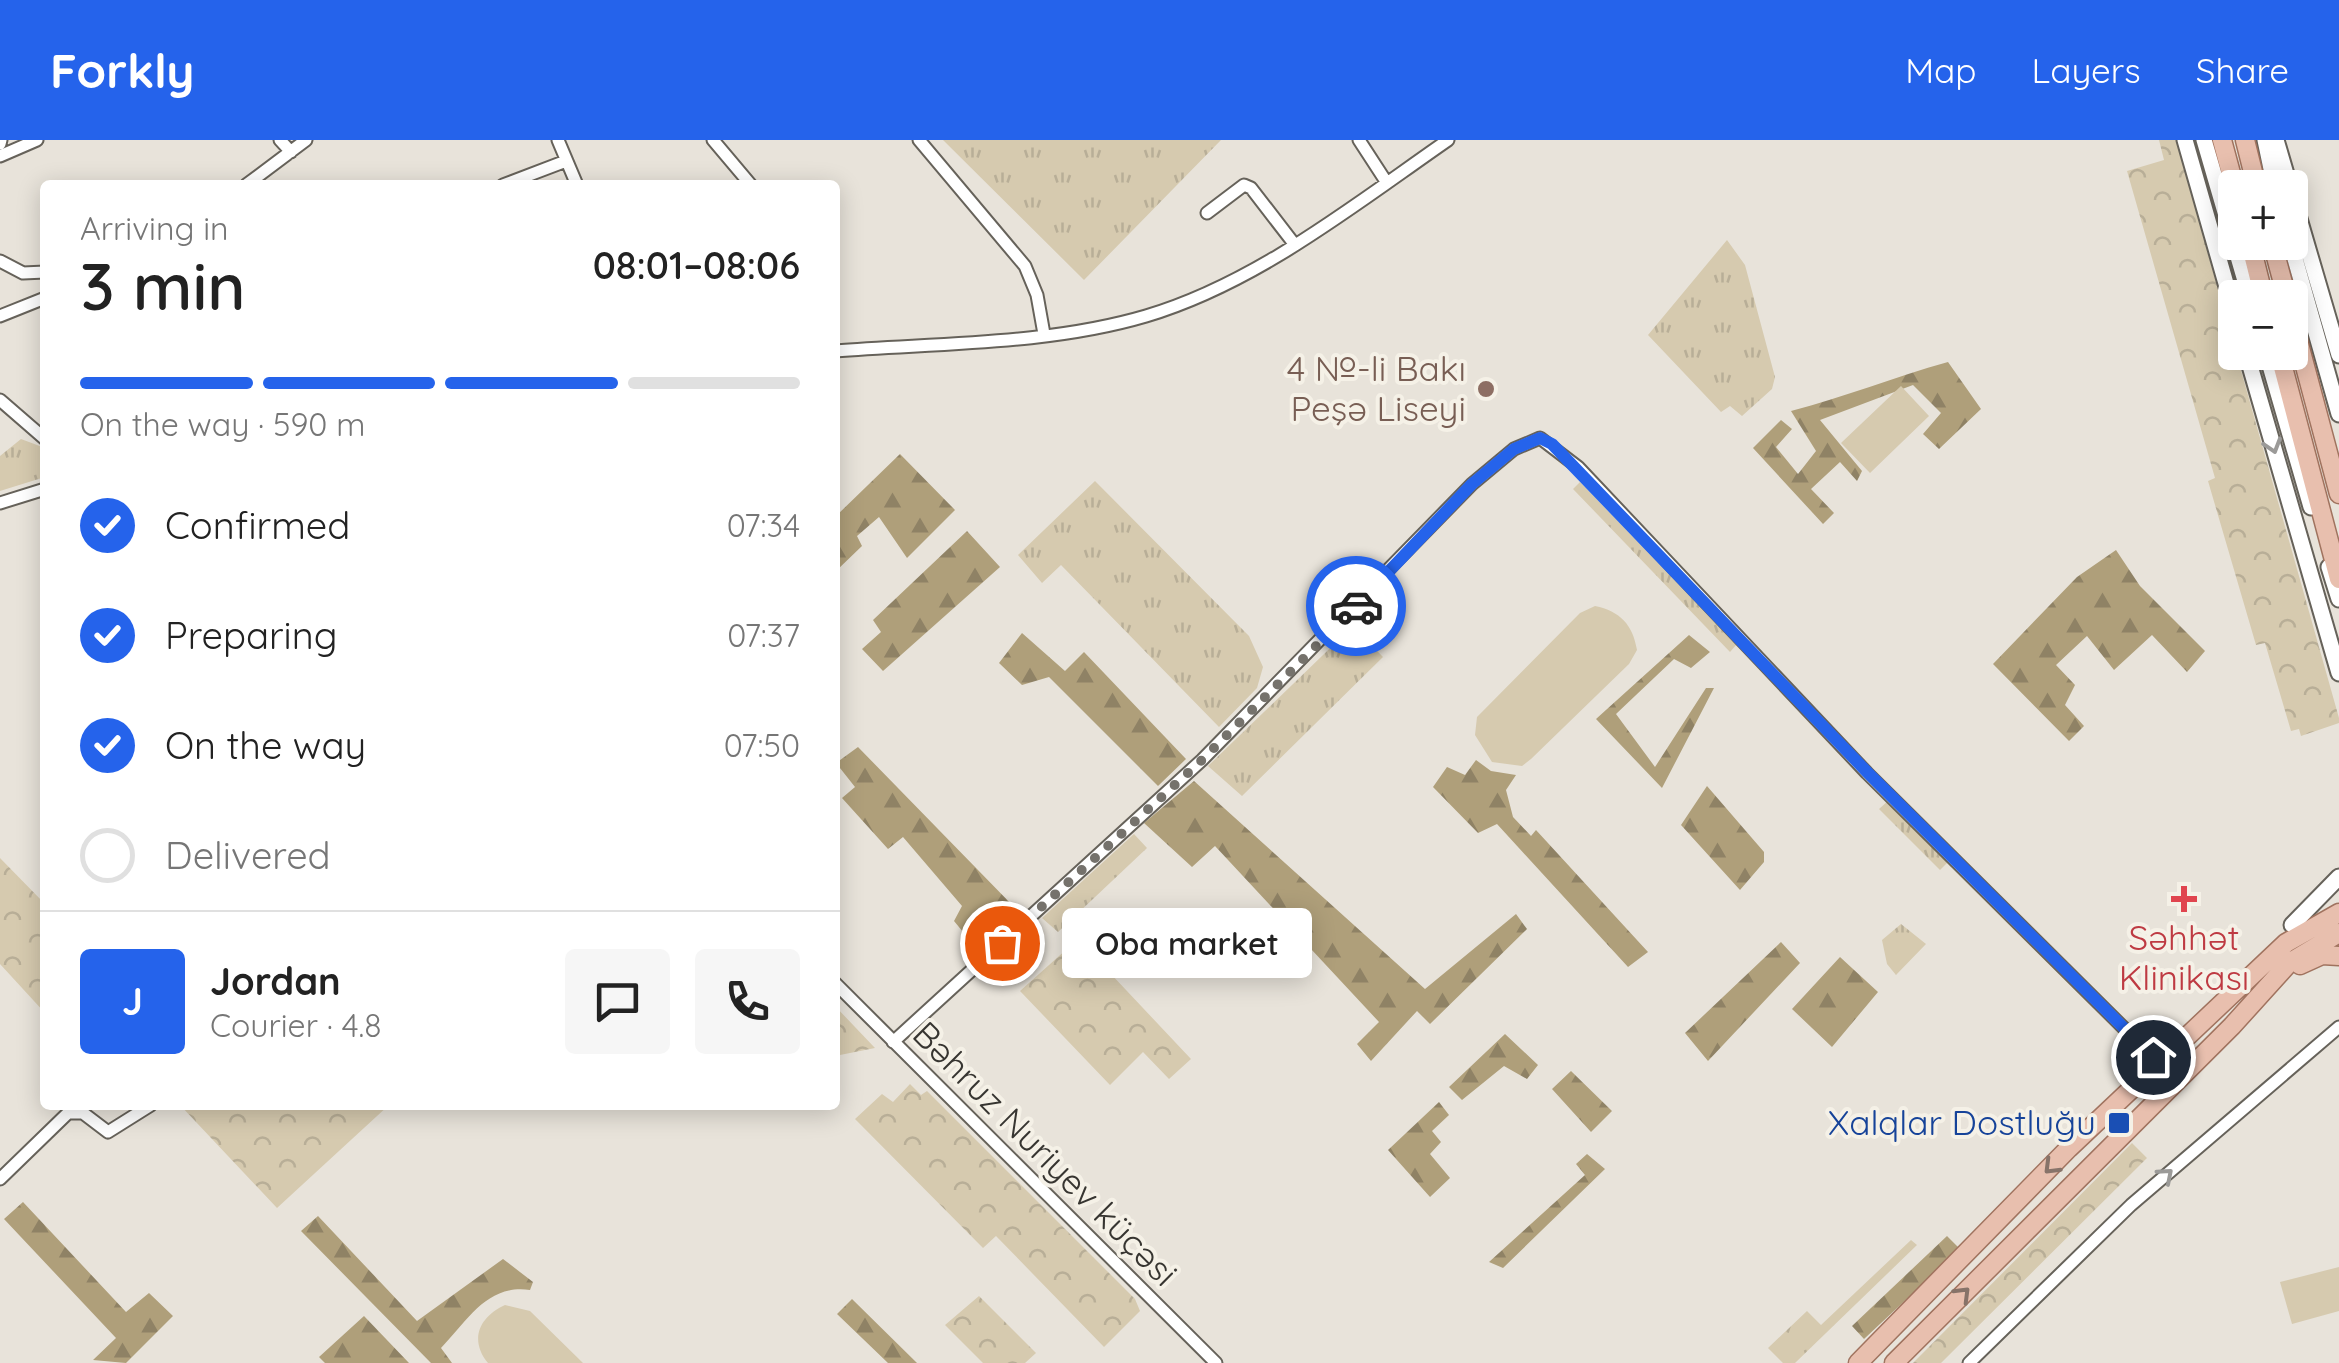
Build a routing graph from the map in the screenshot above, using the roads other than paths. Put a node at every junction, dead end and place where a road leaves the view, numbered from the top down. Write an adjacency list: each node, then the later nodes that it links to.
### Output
1 (37, 140): 16 (street)
2 (280, 140): 15 (street)
3 (306, 140): 15 (street)
4 (558, 140): 17 (street)
5 (713, 140): 24 (street)
6 (919, 140): 35 (street)
7 (1359, 140): 25 (street)
8 (1448, 140): 25 (street)
9 (2186, 140): 31 (main road)
10 (2204, 140): 32 (main road)
11 (2222, 140): 18 (main road)
12 (2245, 140): 19 (main road)
13 (2265, 140): 20 (main road)
14 (2276, 140): 37 (main road)
15 (291, 152): 21 (street)
16 (0, 156)
17 (566, 161): 22 (street); 23 (street)
18 (2230, 170)
19 (2253, 170)
20 (2272, 170)
21 (253, 180)
22 (516, 180)
23 (575, 180)
24 (747, 180)
25 (1386, 183): 27 (street)
26 (1207, 214): 27 (street)
27 (1294, 245): 35 (street)
28 (2296, 260): 43 (main road)
29 (0, 261): 30 (street)
30 (40, 272)
31 (2225, 280)
32 (2245, 280)
33 (40, 300): 34 (street)
34 (0, 316)
35 (1044, 334): 36 (street)
36 (840, 351)
37 (2339, 355)
38 (2251, 370): 50 (main road, one-way to 50)
39 (2271, 370): 49 (main road)
40 (2284, 370): 48 (main road)
41 (2306, 370): 46 (main road)
42 (0, 400): 44 (street)
43 (2339, 414)
44 (40, 435)
45 (40, 490): 47 (street)
46 (2339, 494)
47 (0, 503)
48 (2339, 579)
49 (2339, 599)
50 (2339, 673)
51 (2339, 877): 54 (main road)
52 (2339, 903): 54 (main road)
53 (2339, 913): 59 (main road)
54 (2292, 925): 57 (main road)
55 (2339, 933): 60 (main road)
56 (2339, 956): 60 (main road)
57 (2243, 973): 59 (main road); 63 (street)
58 (840, 988): 62 (street, Bəhruz Nuriyev küçəsi)
59 (2202, 1024): 64 (main road)
60 (2232, 1026): 69 (main road, one-way to 60)
61 (2339, 1027): 70 (street, one-way to 61)
62 (893, 1042): 63 (street); 67 (street, Bəhruz Nuriyev küçəsi)
63 (2153, 1057): 64 (street)
64 (2122, 1099): 68 (main road, one-way to 68)
65 (143, 1110): 66 (street)
66 (0, 1178)
67 (1216, 1363)
68 (1858, 1363)
69 (1894, 1363)
70 (1969, 1363)

